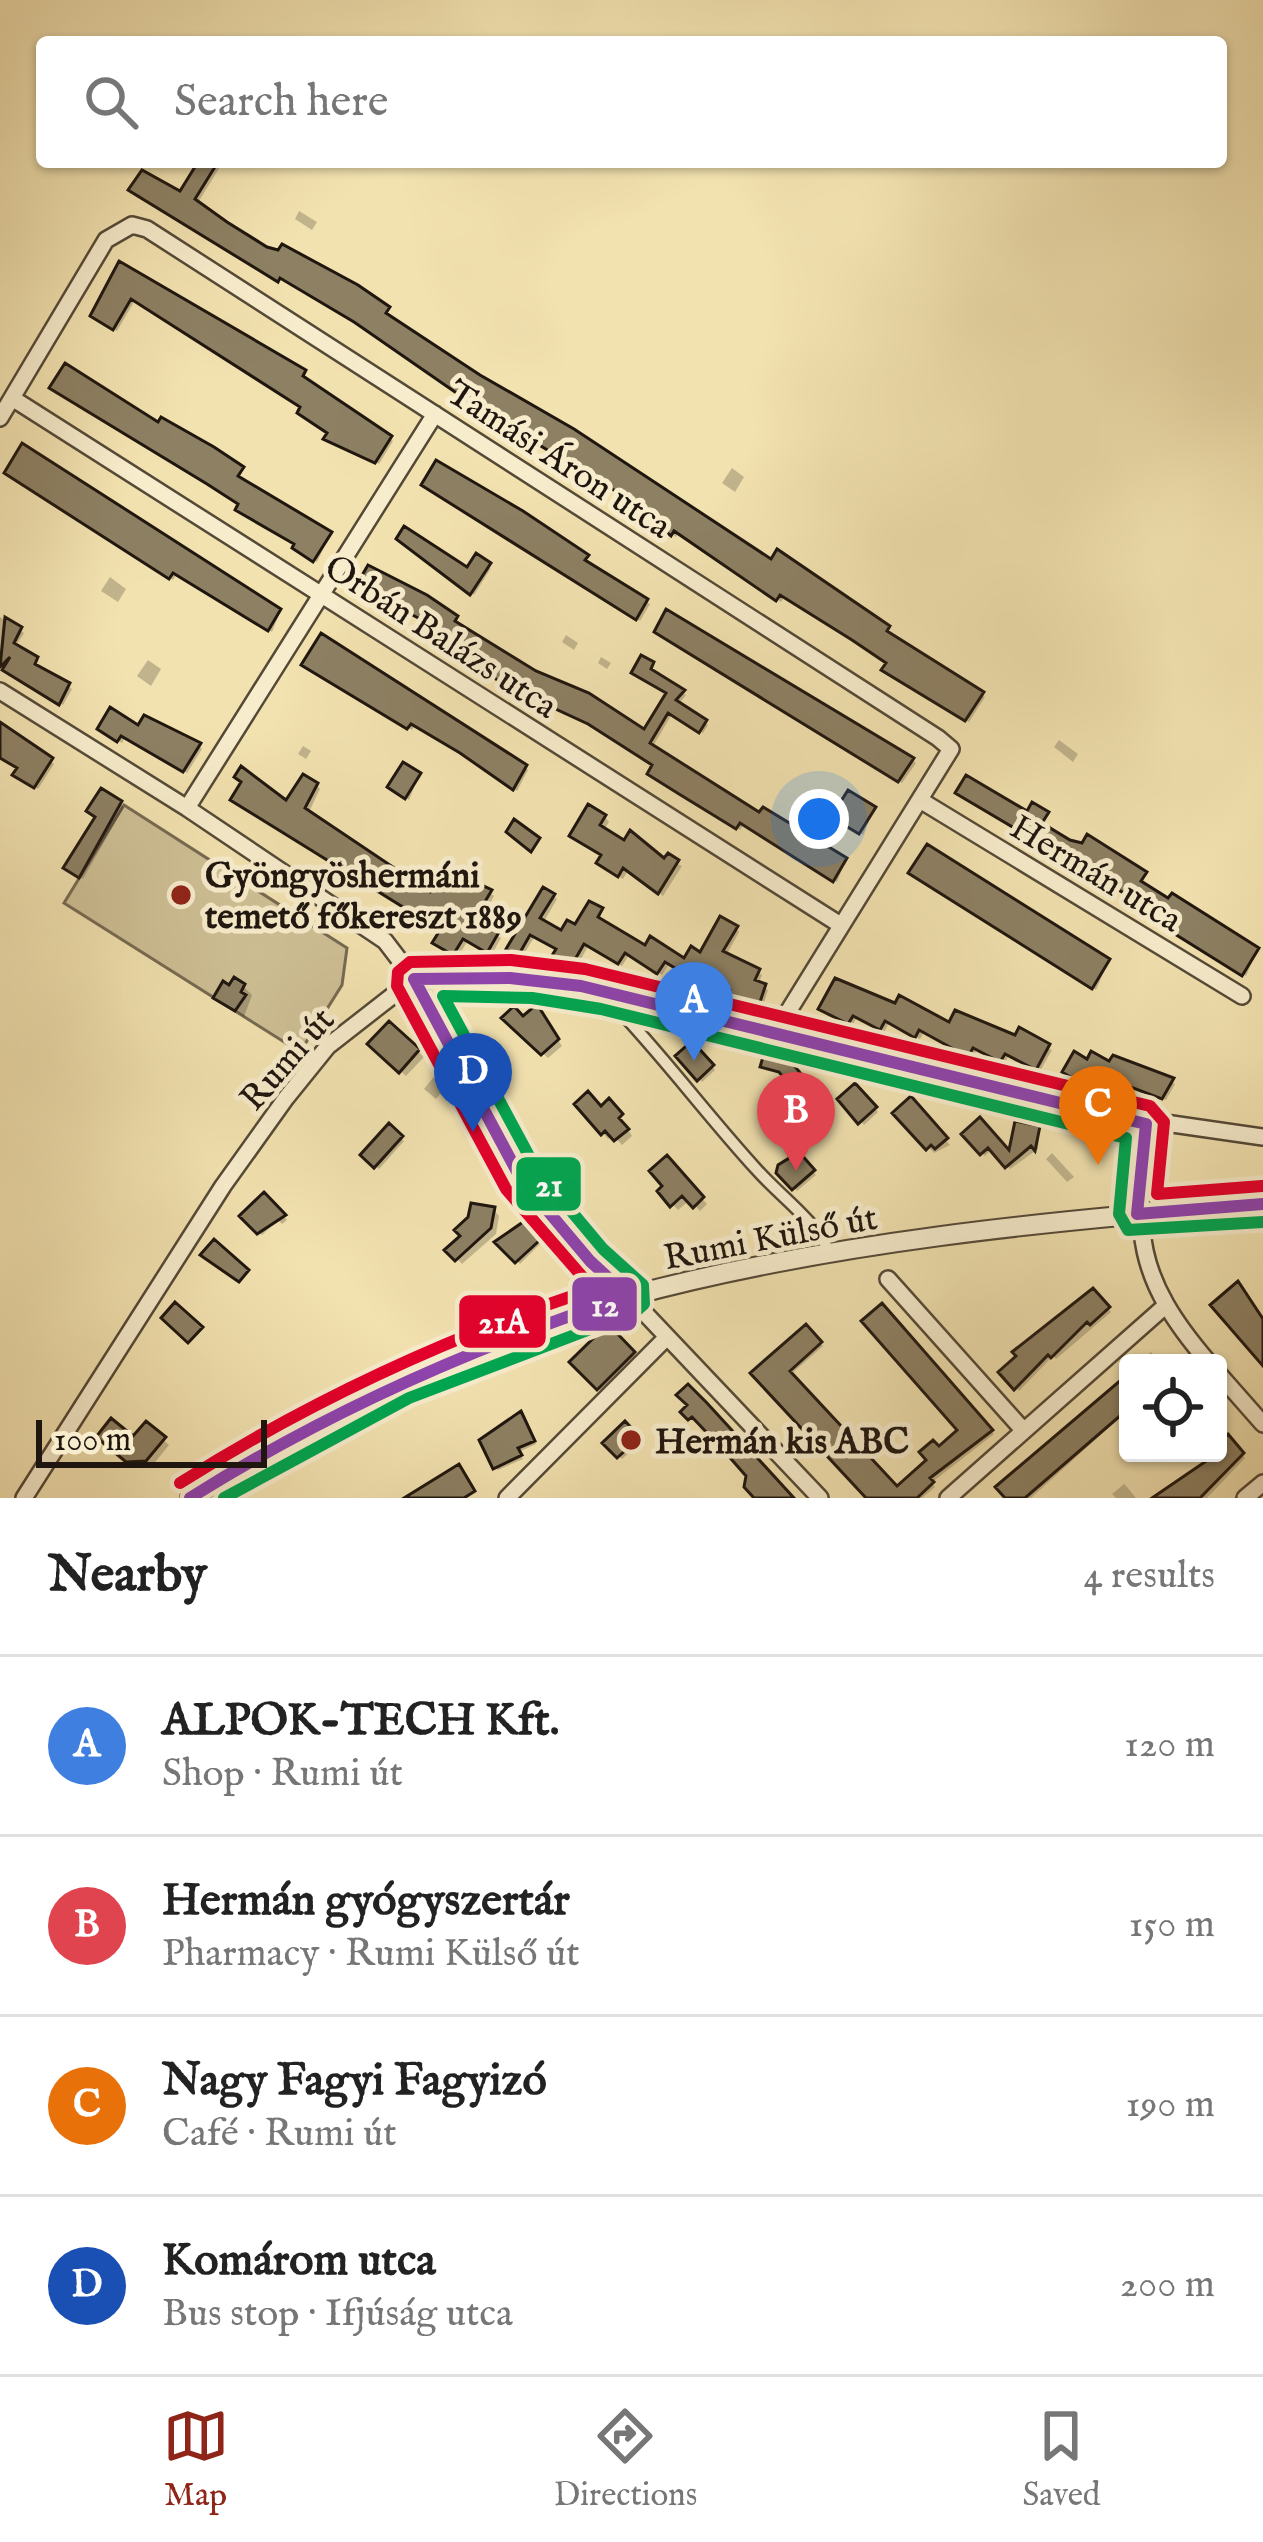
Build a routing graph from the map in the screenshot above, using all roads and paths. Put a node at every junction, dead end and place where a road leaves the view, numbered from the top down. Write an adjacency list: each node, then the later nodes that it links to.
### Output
1 (12, 398): 2 (street, Tamási Áron utca); 3 (street); 4 (street, Orbán Balázs utca)
2 (435, 414): 4 (street); 6 (street, Tamási Áron utca)
3 (0, 418)
4 (319, 592): 7 (street); 8 (street, Orbán Balázs utca)
5 (0, 691): 7 (street)
6 (920, 800): 8 (street); 11 (street, Hermán utca)
7 (187, 808): 9 (street)
8 (839, 924): 12 (street)
9 (414, 980): 10 (street); 19 (street); 27 (street, Rumi út)
10 (601, 990): 12 (street); 17 (street)
11 (1242, 996)
12 (778, 1028): 13 (street)
13 (1146, 1124): 14 (street); 16 (street)
14 (1263, 1137)
15 (1263, 1204): 16 (street, Rumi Külső út)
16 (1137, 1214): 17 (street, Rumi Külső út); 20 (street)
17 (830, 1255): 19 (street, Rumi Külső út)
18 (888, 1279): 25 (street)
19 (628, 1296): 21 (street); 28 (street, Rumi Külső út)
20 (1164, 1307): 22 (street); 25 (street)
21 (668, 1336): 29 (street); 30 (street)
22 (1202, 1354)
23 (1227, 1383): 24 (street)
24 (1263, 1424)
25 (1024, 1430): 31 (street)
26 (1263, 1483): 32 (street)
27 (24, 1498)
28 (190, 1498)
29 (507, 1498)
30 (820, 1498)
31 (948, 1498)
32 (1245, 1498)

